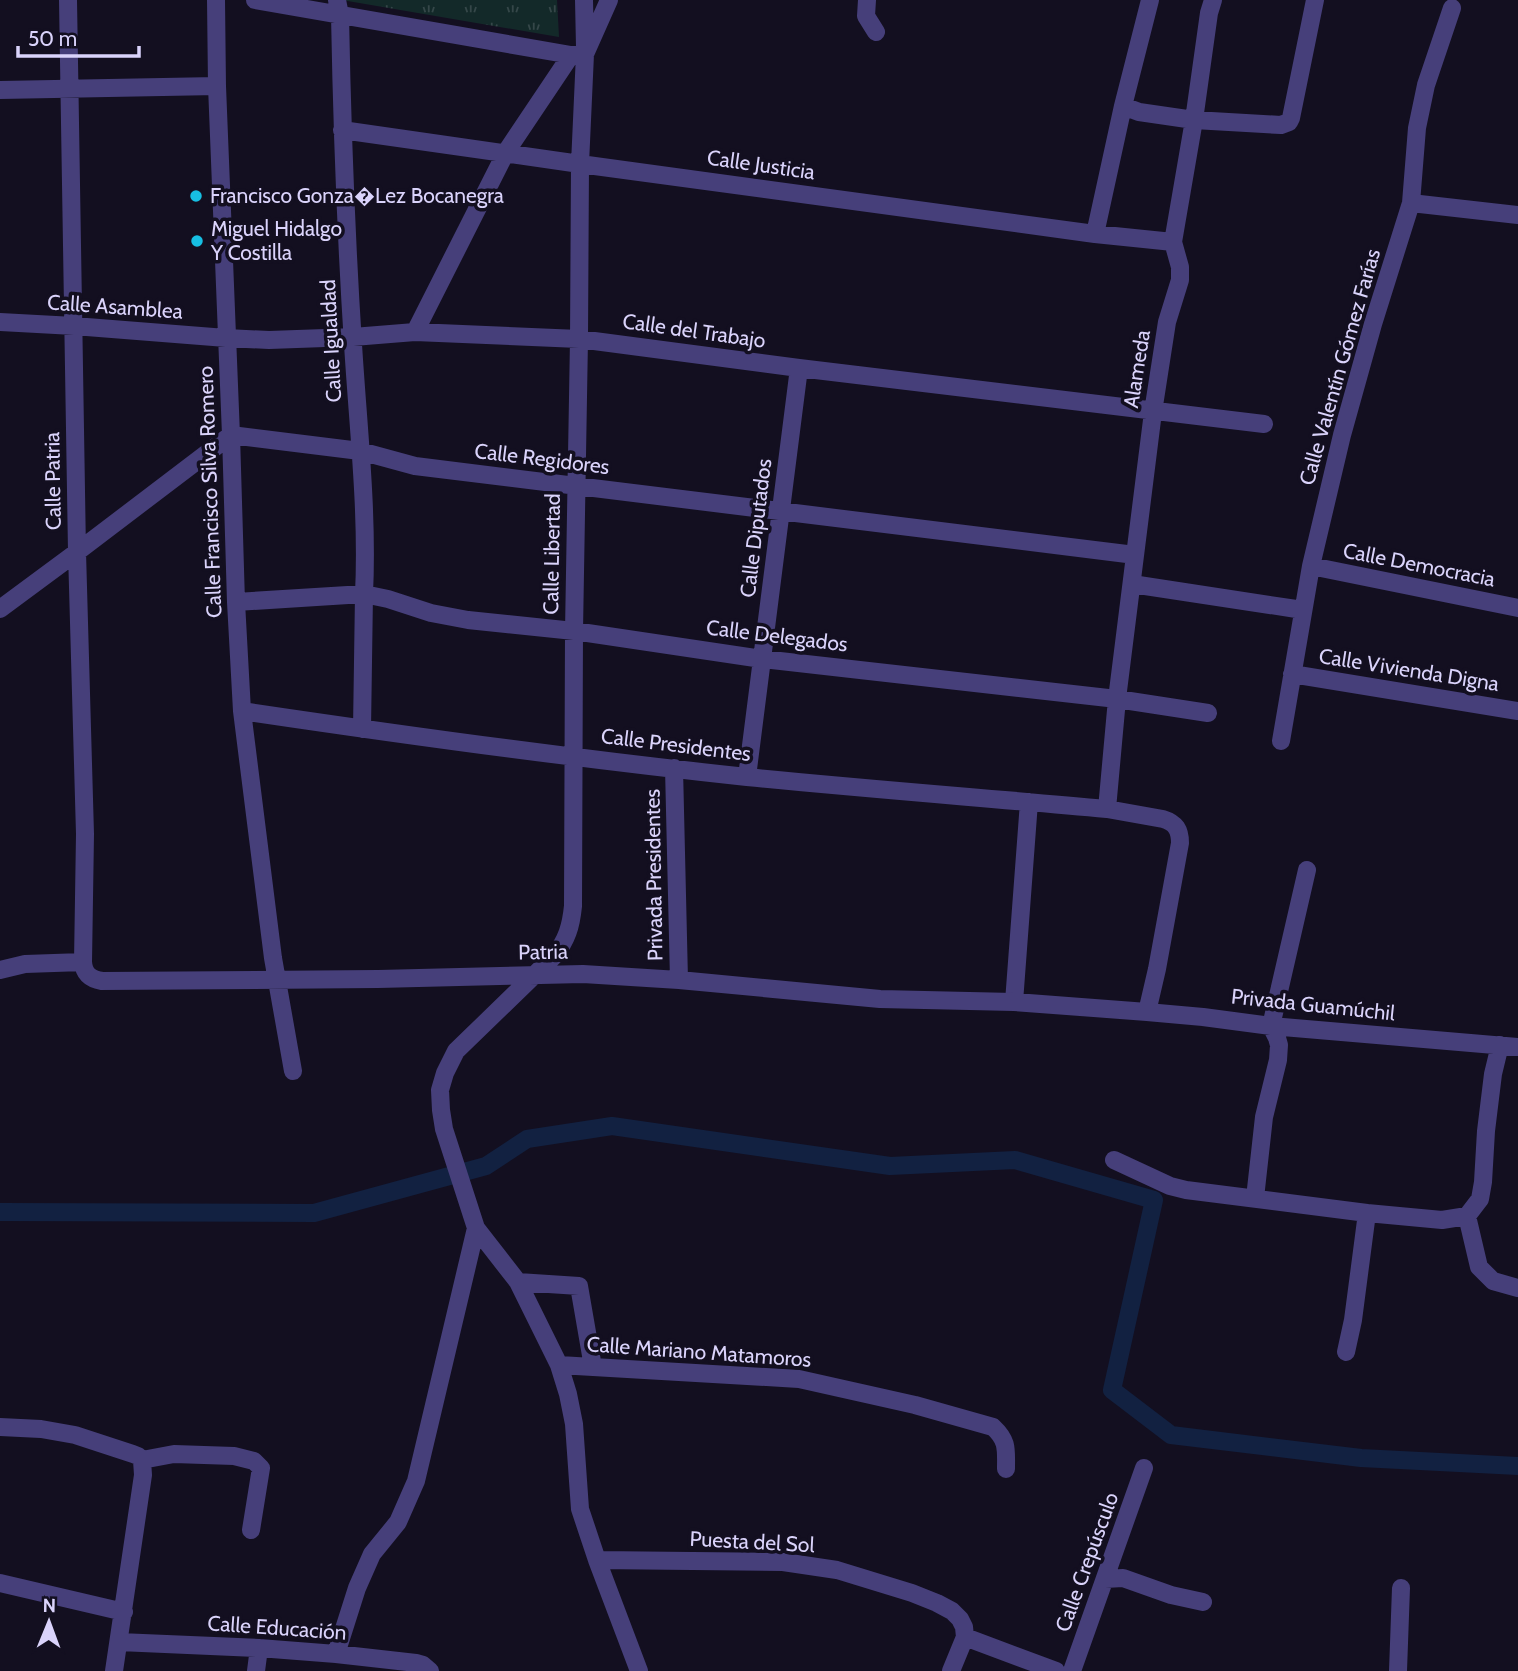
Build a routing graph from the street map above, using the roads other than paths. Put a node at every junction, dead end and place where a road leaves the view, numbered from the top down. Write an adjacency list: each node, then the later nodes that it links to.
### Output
1 (68, 0): 15 (street, Calle Patria)
2 (216, 0): 14 (street, Calle Francisco Silva Romero)
3 (255, 0): 10 (street)
4 (584, 0): 13 (street)
5 (609, 0): 13 (street, Calle Libertad)
6 (867, 0): 12 (street)
7 (1150, 0): 17 (street)
8 (1213, 0): 18 (street, Alameda)
9 (1315, 0): 18 (street)
10 (339, 7): 13 (street); 19 (street, Calle Igualdad)
11 (1452, 8): 22 (street, Calle Valentín Gómez Farías)
12 (876, 32)
13 (578, 55): 20 (street); 21 (street, Calle Libertad)
14 (217, 86): 15 (street); 30 (street, Calle Francisco Silva Romero)
15 (70, 89): 16 (street); 27 (street, Calle Patria)
16 (0, 90)
17 (1124, 106): 18 (street); 24 (street)
18 (1194, 120): 25 (street, Alameda)
19 (342, 130): 20 (street, Calle Justicia); 29 (street, Calle Igualdad)
20 (506, 152): 21 (street, Calle Justicia); 28 (street)
21 (580, 164): 24 (street, Calle Justicia); 31 (street, Calle Libertad)
22 (1411, 203): 23 (street); 41 (street, Calle Valentín Gómez Farías)
23 (1518, 215)
24 (1095, 234): 25 (street, Calle Justicia)
25 (1173, 242): 33 (street, Alameda)
26 (0, 322): 27 (street, Calle Asamblea)
27 (74, 326): 30 (street, Calle Asamblea); 39 (street, Calle Patria)
28 (415, 332): 29 (street, Calle del Trabajo); 31 (street, Calle del Trabajo)
29 (353, 337): 30 (street, Calle del Trabajo); 36 (street, Calle Igualdad)
30 (226, 338): 35 (street, Calle Francisco Silva Romero)
31 (579, 339): 32 (street, Calle del Trabajo); 37 (street, Calle Libertad)
32 (799, 368): 33 (street, Calle del Trabajo); 38 (street, Calle Diputados)
33 (1153, 412): 34 (street, Calle del Trabajo); 40 (street, Alameda)
34 (1264, 424)
35 (231, 435): 36 (street, Calle Regidores); 39 (street); 44 (street, Calle Francisco Silva Romero)
36 (360, 451): 37 (street, Calle Regidores); 43 (street, Calle Igualdad)
37 (576, 485): 38 (street, Calle Regidores); 48 (street, Calle Libertad)
38 (782, 512): 40 (street, Calle Regidores); 49 (street, Calle Diputados)
39 (77, 552): 46 (street); 63 (street, Calle Patria)
40 (1135, 555): 42 (street, Alameda)
41 (1311, 566): 45 (street, Calle Democracia); 47 (street, Calle Valentín Gómez Farías)
42 (1132, 584): 47 (street); 51 (street, Alameda)
43 (363, 594): 44 (street); 48 (street, Calle Delegados); 55 (street, Calle Igualdad)
44 (236, 602): 52 (street, Calle Francisco Silva Romero)
45 (1518, 608)
46 (0, 609)
47 (1303, 610): 50 (street, Calle Valentín Gómez Farías)
48 (574, 631): 49 (street, Calle Delegados); 57 (street, Calle Libertad)
49 (762, 659): 51 (street, Calle Delegados); 59 (street, Calle Diputados)
50 (1293, 674): 53 (street, Calle Vivienda Digna); 56 (street, Calle Valentín Gómez Farías)
51 (1117, 699): 54 (street, Calle Delegados); 61 (street, Alameda)
52 (242, 711): 55 (street, Calle Presidentes); 66 (street, Calle Francisco Silva Romero)
53 (1518, 711)
54 (1208, 713)
55 (362, 729): 57 (street, Calle Presidentes)
56 (1281, 741)
57 (574, 757): 58 (street, Calle Presidentes); 65 (street, Calle Libertad)
58 (674, 768): 59 (street, Calle Presidentes); 67 (street, Privada Presidentes)
59 (747, 776): 60 (street, Calle Presidentes)
60 (1029, 802): 61 (street, Calle Presidentes); 68 (street)
61 (1107, 809): 69 (street)
62 (1307, 870): 70 (street)
63 (83, 962): 64 (street); 66 (street, Patria)
64 (0, 970)
65 (534, 974): 66 (street, Patria); 67 (street, Patria); 77 (street, Calle Libertad)
66 (277, 980): 72 (street, Calle Francisco Silva Romero)
67 (679, 980): 68 (street, Patria)
68 (1014, 1002): 69 (street, Privada Guamúchil)
69 (1147, 1012): 70 (street, Privada Guamúchil)
70 (1271, 1026): 71 (street, Privada Guamúchil); 74 (street)
71 (1509, 1046): 76 (street)
72 (293, 1072)
73 (1114, 1160): 74 (street)
74 (1255, 1198): 75 (street)
75 (1367, 1213): 76 (street); 80 (street)
76 (1466, 1216): 79 (street)
77 (476, 1228): 78 (street); 97 (street)
78 (518, 1282): 81 (street); 82 (street)
79 (1518, 1289)
80 (1346, 1352)
81 (559, 1365): 82 (street, Calle Mariano Matamoros); 88 (street)
82 (593, 1367): 86 (street, Calle Mariano Matamoros)
83 (0, 1427): 84 (street)
84 (142, 1460): 87 (street); 93 (street)
85 (1144, 1468): 89 (street, Calle Crepúsculo)
86 (1006, 1469)
87 (251, 1530)
88 (597, 1560): 94 (street, Puesta del Sol); 101 (street)
89 (1105, 1579): 92 (street); 104 (street, Calle Crepúsculo)
90 (0, 1583): 93 (street)
91 (1401, 1588): 105 (street)
92 (1203, 1602)
93 (124, 1612): 95 (street)
94 (965, 1637): 102 (street); 103 (street)
95 (119, 1642): 96 (street, Calle Educación); 99 (street)
96 (259, 1648): 97 (street, Calle Educación); 100 (street)
97 (336, 1654): 98 (street, Calle Educación)
98 (429, 1670)
99 (114, 1671)
100 (256, 1671)
101 (639, 1671)
102 (951, 1671)
103 (1056, 1671)
104 (1072, 1671)
105 (1398, 1671)

